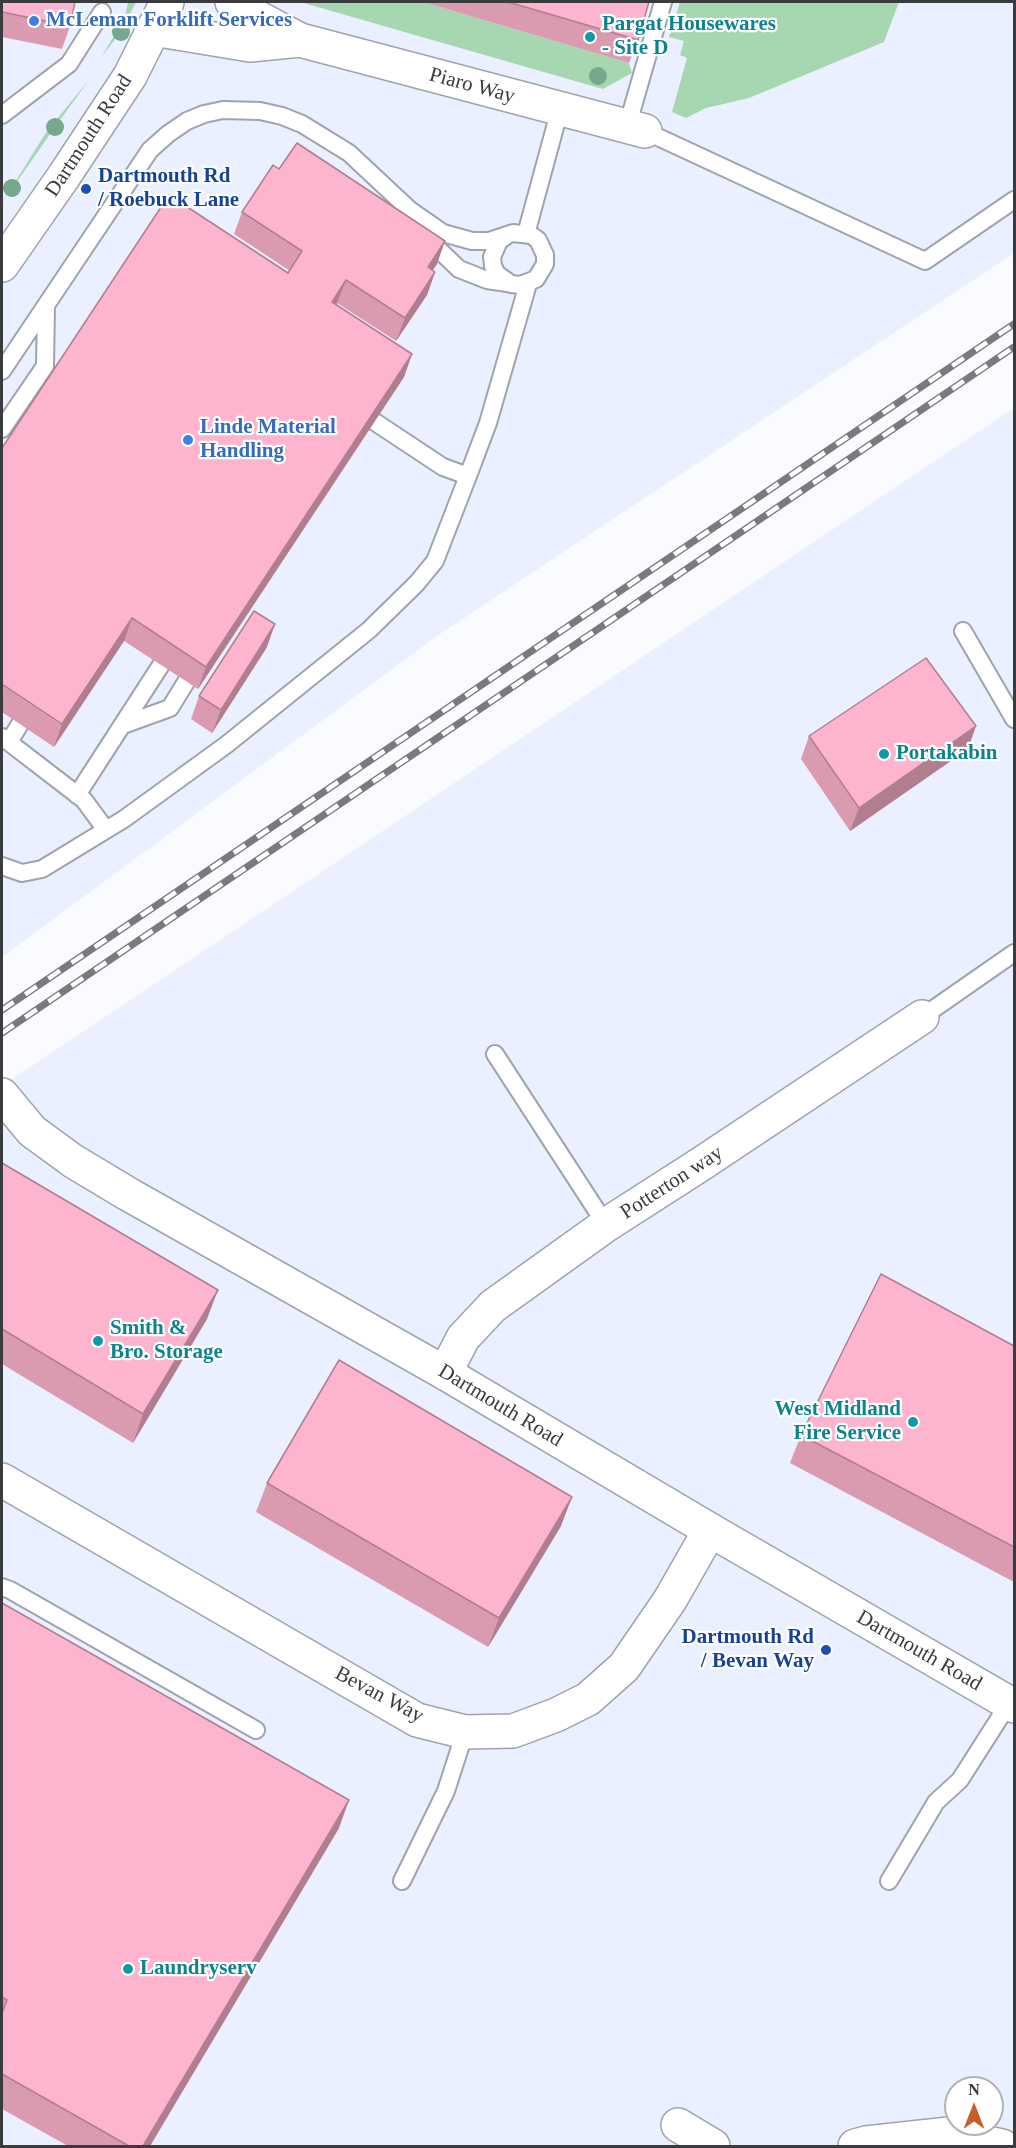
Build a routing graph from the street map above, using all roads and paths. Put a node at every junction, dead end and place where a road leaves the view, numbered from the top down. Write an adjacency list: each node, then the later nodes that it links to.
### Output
1 (232, 2): 5 (street, Piaro Way)
2 (663, 2): 8 (lane)
3 (102, 12): 7 (lane)
4 (160, 15): 5 (street, Piaro Way); 13 (street, Dartmouth Road)
5 (300, 40): 6 (street, Piaro Way)
6 (560, 109): 8 (street, Piaro Way); 11 (lane)
7 (2, 115)
8 (636, 129): 9 (lane)
9 (1014, 200)
10 (410, 210): 12 (lane); 14 (lane); 16 (lane)
11 (526, 234): 12 (lane); 15 (lane)
12 (506, 236): 14 (lane)
13 (3, 259)
14 (511, 284): 15 (lane)
15 (528, 284): 20 (lane)
16 (46, 304): 17 (lane); 19 (lane)
17 (2, 371)
18 (375, 422): 20 (lane)
19 (2, 429)
20 (466, 483): 29 (lane)
21 (963, 631): 24 (lane)
22 (161, 665): 26 (lane)
23 (186, 682): 26 (lane)
24 (1014, 719)
25 (20, 724): 27 (lane)
26 (123, 725): 28 (lane)
27 (5, 740): 28 (lane)
28 (77, 795): 29 (lane)
29 (106, 830): 30 (lane)
30 (2, 866)
31 (1014, 953): 32 (lane)
32 (922, 1017): 35 (street, Potterton way)
33 (495, 1054): 35 (lane)
34 (2, 1095): 36 (street, Dartmouth Road)
35 (606, 1225): 36 (street, Potterton way)
36 (445, 1373): 38 (street, Dartmouth Road)
37 (2, 1480): 42 (street, Bevan Way)
38 (710, 1530): 40 (street, Dartmouth Road); 42 (street, Bevan Way)
39 (2, 1587): 41 (lane)
40 (1013, 1702): 44 (lane)
41 (256, 1730)
42 (465, 1732): 43 (lane)
43 (402, 1881)
44 (889, 1881)
45 (678, 2125): 46 (street)
46 (712, 2146)
47 (855, 2146): 48 (street)
48 (1002, 2146)

